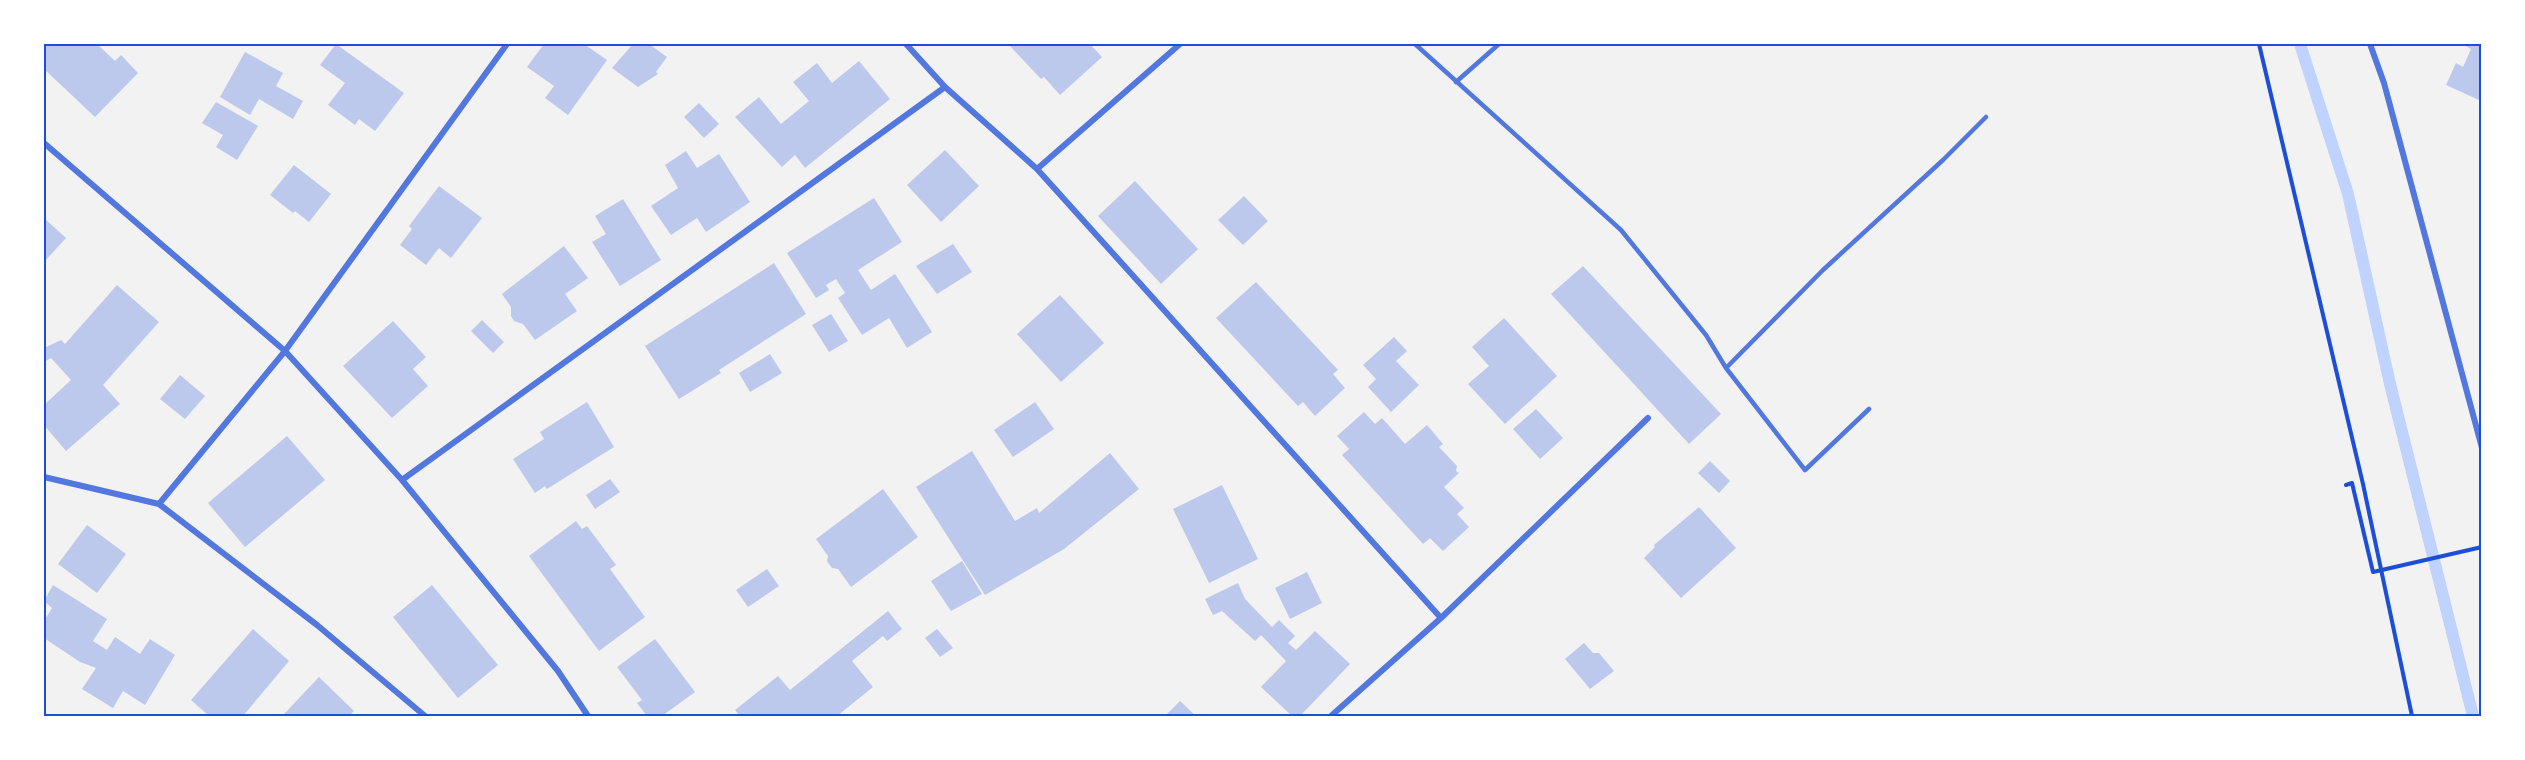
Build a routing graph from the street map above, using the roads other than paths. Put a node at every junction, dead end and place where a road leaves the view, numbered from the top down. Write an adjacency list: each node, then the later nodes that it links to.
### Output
1 (507, 44): 12 (street)
2 (906, 44): 8 (street)
3 (1180, 44): 11 (street)
4 (1415, 44): 7 (lane)
5 (1499, 44): 7 (lane)
6 (2370, 44): 16 (street)
7 (1456, 82): 13 (lane)
8 (945, 87): 11 (street); 18 (street)
9 (1986, 117): 13 (lane)
10 (44, 143): 12 (street)
11 (1037, 169): 20 (street)
12 (285, 351): 18 (street); 19 (street)
13 (1726, 368): 14 (lane)
14 (1869, 409)
15 (1648, 418): 20 (street)
16 (2481, 448)
17 (44, 477): 19 (street)
18 (402, 480): 22 (street)
19 (159, 504): 21 (street)
20 (1441, 618): 23 (street)
21 (425, 717)
22 (588, 717)
23 (1331, 717)

